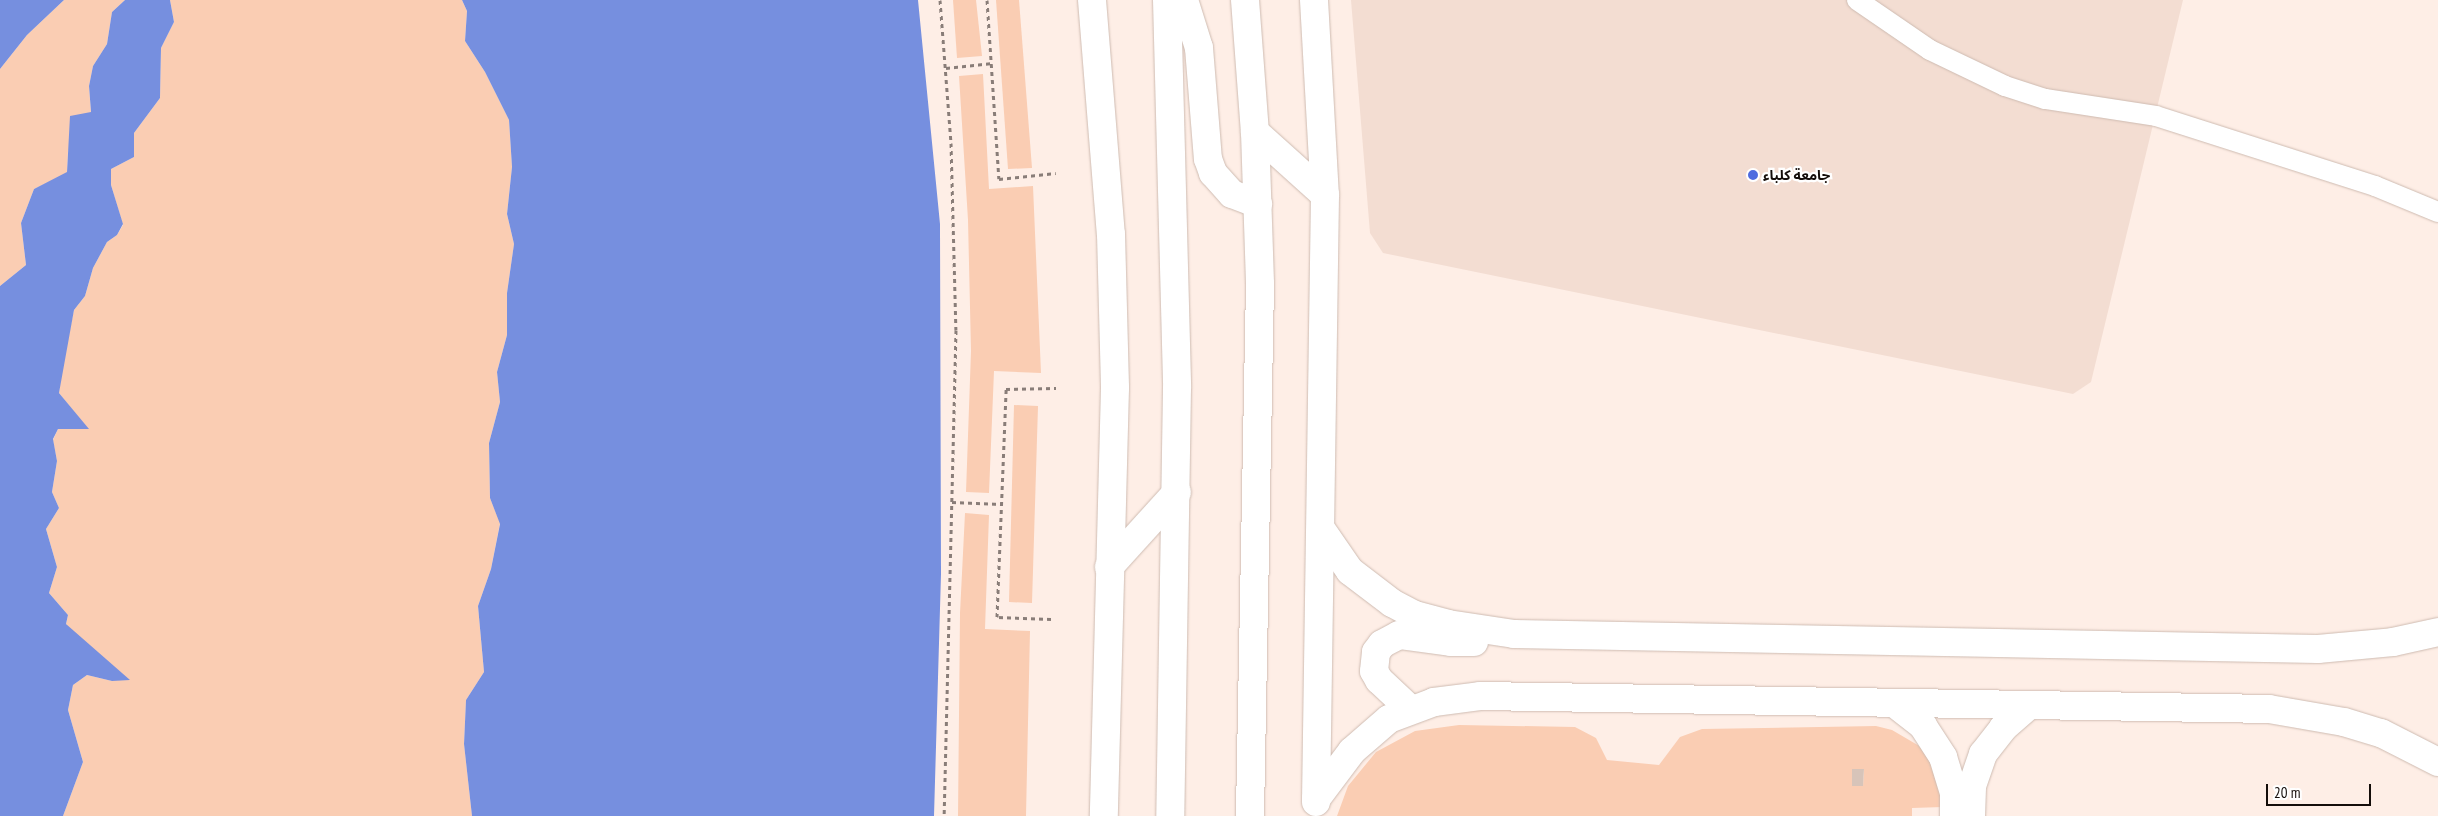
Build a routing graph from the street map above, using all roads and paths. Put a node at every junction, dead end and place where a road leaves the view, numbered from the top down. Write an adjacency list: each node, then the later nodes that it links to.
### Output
1 (940, 0): 10 (path)
2 (987, 0): 9 (path)
3 (1092, 0): 21 (main road)
4 (1167, 0): 17 (main road)
5 (1184, 0): 14 (main road)
6 (1245, 0): 11 (main road)
7 (1314, 0): 13 (main road)
8 (1857, 0): 15 (lane)
9 (993, 64): 10 (path); 12 (path)
10 (946, 68): 18 (path)
11 (1256, 132): 13 (main road); 14 (main road)
12 (1056, 174)
13 (1325, 196): 20 (main road)
14 (1258, 204): 33 (main road)
15 (2438, 212)
16 (1056, 388): 19 (path)
17 (1177, 492): 21 (main road); 32 (main road)
18 (952, 502): 19 (path); 30 (path)
19 (1002, 504): 22 (path)
20 (1321, 529): 24 (main road); 29 (main road)
21 (1110, 567): 31 (main road)
22 (1051, 619)
23 (2438, 632): 24 (main road)
24 (1514, 634): 27 (main road)
25 (1894, 703): 26 (main road); 27 (main road); 34 (main road)
26 (2029, 705): 28 (main road); 35 (main road)
27 (1410, 709): 29 (main road)
28 (2438, 762)
29 (1316, 808)
30 (944, 816)
31 (1104, 816)
32 (1170, 816)
33 (1250, 816)
34 (1954, 816)
35 (1971, 816)

